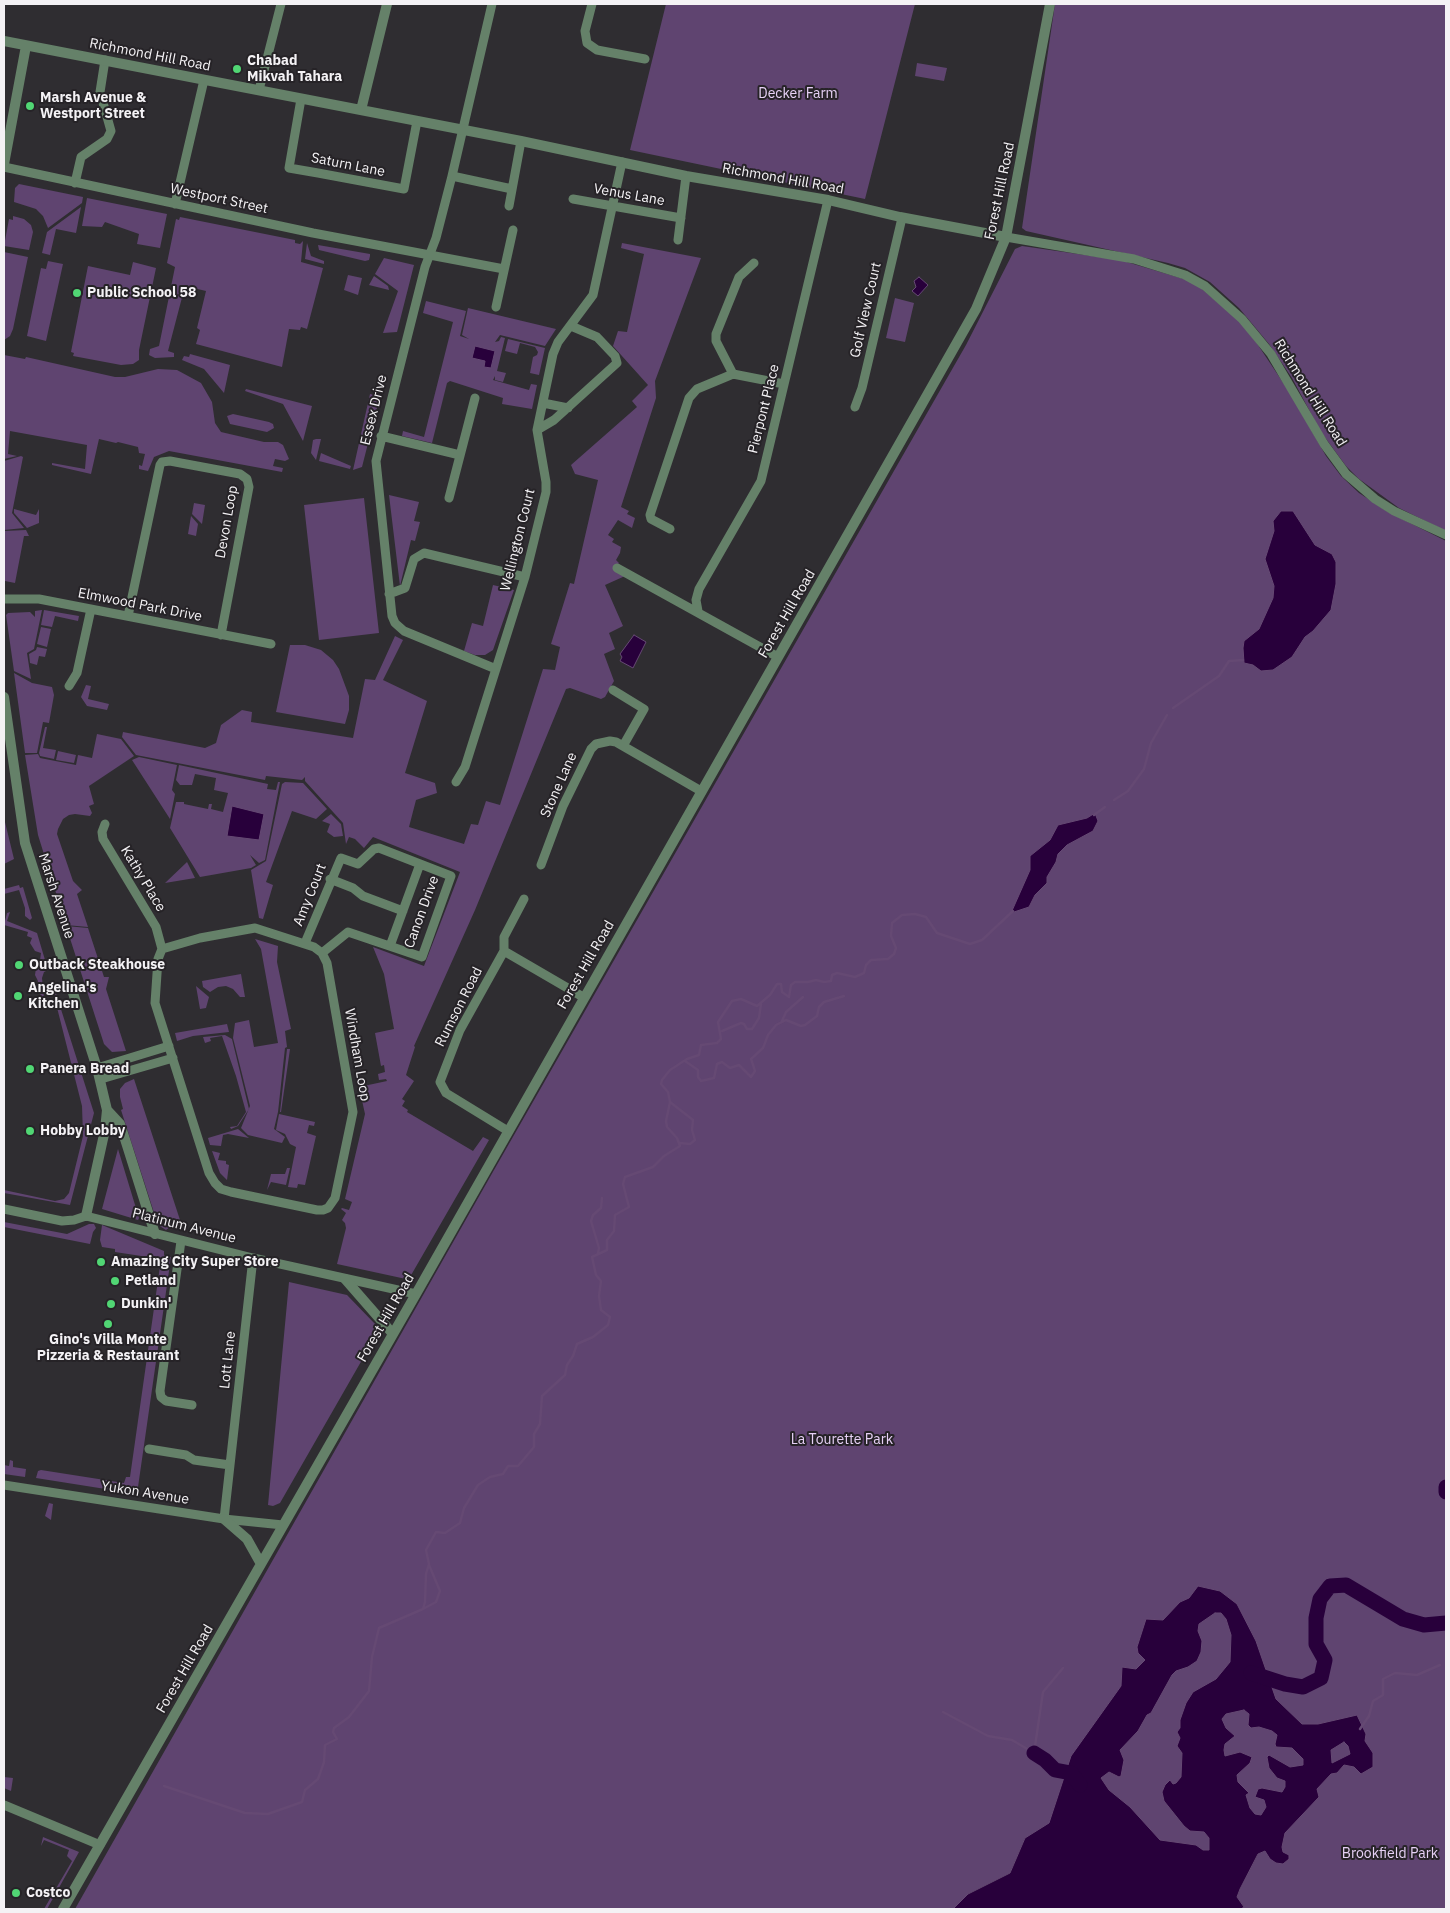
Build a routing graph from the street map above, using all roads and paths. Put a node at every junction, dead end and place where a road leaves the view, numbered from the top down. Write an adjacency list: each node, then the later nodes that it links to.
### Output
1 (281, 4): 11 (street)
2 (387, 4): 13 (street)
3 (492, 4): 15 (street, Essex Drive)
4 (592, 4): 8 (street)
5 (1050, 4): 31 (street, Forest Hill Road)
6 (4, 40): 7 (street, Richmond Hill Road)
7 (26, 46): 9 (street, Richmond Hill Road); 18 (street)
8 (645, 59)
9 (105, 60): 10 (street, Richmond Hill Road); 21 (street)
10 (204, 80): 11 (street, Richmond Hill Road); 25 (street)
11 (260, 90): 12 (street, Richmond Hill Road)
12 (302, 99): 13 (street, Richmond Hill Road); 14 (street, Saturn Lane)
13 (361, 110): 14 (street, Richmond Hill Road)
14 (417, 121): 15 (street, Richmond Hill Road)
15 (462, 129): 16 (street, Richmond Hill Road); 19 (street, Essex Drive)
16 (521, 141): 17 (street, Richmond Hill Road); 22 (street)
17 (622, 162): 20 (street, Richmond Hill Road); 27 (street, Wellington Court)
18 (4, 165): 21 (street, Westport Street)
19 (452, 176): 22 (street); 33 (street, Essex Drive)
20 (686, 176): 24 (street, Richmond Hill Road); 28 (street, Venus Lane)
21 (75, 183): 25 (street, Westport Street)
22 (512, 189): 26 (street)
23 (573, 199): 27 (street, Venus Lane)
24 (828, 200): 29 (street, Richmond Hill Road); 39 (street, Pierpont Place)
25 (174, 204): 33 (street, Westport Street)
26 (509, 206)
27 (612, 207): 28 (street, Venus Lane); 37 (street, Wellington Court)
28 (681, 218): 32 (street, Venus Lane)
29 (902, 218): 31 (street, Richmond Hill Road); 43 (street, Golf View Court)
30 (513, 230): 35 (street)
31 (1006, 237): 49 (street, Richmond Hill Road); 59 (street, Forest Hill Road)
32 (678, 240)
33 (429, 254): 35 (street, Westport Street); 45 (street, Essex Drive)
34 (754, 263): 38 (street)
35 (504, 269): 36 (street)
36 (496, 307)
37 (572, 326): 41 (street, Wellington Court); 42 (street)
38 (733, 374): 39 (street); 48 (street)
39 (784, 384): 55 (street, Pierpont Place)
40 (475, 398): 46 (street)
41 (544, 403): 42 (street); 44 (street, Wellington Court)
42 (568, 408): 44 (street)
43 (855, 408)
44 (537, 430): 51 (street, Wellington Court)
45 (381, 436): 46 (street); 52 (street, Essex Drive)
46 (460, 454): 47 (street)
47 (449, 498)
48 (670, 529)
49 (1446, 535)
50 (617, 568): 55 (street)
51 (525, 577): 52 (street); 60 (street, Wellington Court)
52 (390, 594): 60 (street, Essex Drive)
53 (4, 599): 54 (street, Elmwood Park Drive)
54 (91, 609): 56 (street, Elmwood Park Drive); 61 (street)
55 (698, 611): 59 (street)
56 (128, 616): 57 (street, Elmwood Park Drive); 57 (street, Devon Loop)
57 (221, 634): 58 (street, Elmwood Park Drive)
58 (271, 644)
59 (778, 657): 66 (street, Forest Hill Road)
60 (496, 669): 65 (street, Wellington Court)
61 (70, 686)
62 (612, 690): 64 (street)
63 (4, 697): 82 (street, Marsh Avenue)
64 (623, 746): 66 (street, Stone Lane); 70 (street, Stone Lane)
65 (456, 782)
66 (701, 791): 79 (street, Forest Hill Road)
67 (105, 824): 76 (street, Kathy Place)
68 (341, 858): 69 (street, Canon Drive); 71 (street, Amy Court)
69 (420, 864): 73 (street, Canon Drive); 75 (street, Canon Drive)
70 (541, 865)
71 (330, 879): 73 (street, Canon Drive); 74 (street, Amy Court)
72 (524, 899): 77 (street, Rumson Road)
73 (403, 911): 75 (street, Canon Drive)
74 (305, 943): 76 (street); 78 (street)
75 (390, 946): 78 (street, Canon Drive)
76 (162, 949): 80 (street, Windham Loop)
77 (504, 951): 79 (street); 85 (street, Rumson Road)
78 (322, 953): 81 (street, Windham Loop)
79 (583, 996): 85 (street, Forest Hill Road)
80 (169, 1046): 81 (street, Windham Loop); 82 (street)
81 (173, 1058): 83 (street)
82 (97, 1068): 83 (street, Marsh Avenue)
83 (100, 1079): 84 (street, Marsh Avenue)
84 (107, 1110): 87 (street, Marsh Avenue); 88 (street)
85 (508, 1131): 92 (street, Forest Hill Road)
86 (4, 1209): 87 (street, Platinum Avenue)
87 (86, 1216): 88 (street, Platinum Avenue)
88 (155, 1234): 89 (street, Platinum Avenue)
89 (180, 1240): 90 (street, Platinum Avenue); 94 (street)
90 (253, 1258): 91 (street, Platinum Avenue); 96 (street, Lott Lane)
91 (345, 1279): 92 (street, Platinum Avenue); 93 (street)
92 (416, 1294): 93 (street, Forest Hill Road)
93 (393, 1334): 99 (street, Forest Hill Road)
94 (192, 1405)
95 (148, 1449): 96 (street)
96 (230, 1464): 98 (street, Lott Lane)
97 (4, 1485): 98 (street, Yukon Avenue)
98 (224, 1519): 99 (street, Yukon Avenue); 100 (street)
99 (283, 1525): 100 (street, Forest Hill Road)
100 (261, 1564): 102 (street, Forest Hill Road)
101 (4, 1805): 102 (street)
102 (100, 1844): 103 (street, Forest Hill Road)
103 (63, 1909)

